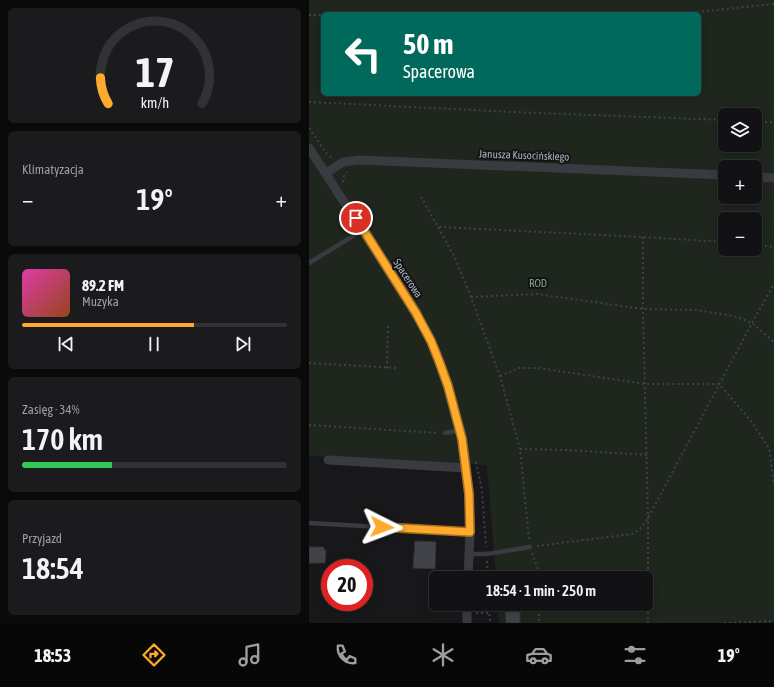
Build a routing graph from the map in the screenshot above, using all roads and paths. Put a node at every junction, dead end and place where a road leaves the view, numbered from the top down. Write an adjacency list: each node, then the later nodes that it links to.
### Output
1 (774, 4): 2 (path)
2 (696, 12)
3 (309, 15): 4 (path)
4 (321, 15)
5 (309, 102): 6 (path)
6 (718, 120)
7 (762, 122): 8 (path)
8 (774, 122)
9 (309, 128): 11 (path)
10 (309, 148): 12 (street, Spacerowa)
11 (337, 166): 12 (street, Janusza Kusocińskiego); 13 (street, Janusza Kusocińskiego); 14 (path)
12 (326, 173): 19 (street, Spacerowa)
13 (718, 175)
14 (344, 176)
15 (762, 177): 16 (street)
16 (774, 178)
17 (421, 197): 18 (path)
18 (438, 227): 20 (path); 26 (path)
19 (363, 230): 24 (lane); 38 (street, Spacerowa)
20 (643, 237): 21 (path); 27 (path)
21 (718, 242)
22 (762, 246): 23 (path)
23 (774, 247)
24 (309, 263)
25 (774, 284): 28 (path)
26 (471, 297): 27 (path); 34 (path)
27 (643, 309): 28 (path); 35 (path)
28 (752, 323): 30 (path); 36 (path)
29 (387, 326): 32 (path)
30 (774, 342)
31 (309, 363): 32 (path)
32 (387, 368): 33 (path)
33 (396, 368)
34 (501, 376): 35 (path); 40 (path)
35 (645, 384): 36 (path); 41 (path)
36 (719, 384): 44 (path); 45 (path)
37 (309, 425): 39 (path)
38 (460, 430): 39 (lane); 43 (street, Spacerowa)
39 (445, 433)
40 (519, 449): 41 (path); 48 (path)
41 (647, 456): 45 (path)
42 (328, 460): 43 (street)
43 (466, 468): 47 (street, Spacerowa)
44 (774, 485)
45 (648, 518): 48 (path); 60 (path)
46 (309, 523): 47 (lane)
47 (470, 532): 49 (street, Spacerowa)
48 (530, 547): 49 (lane); 51 (path)
49 (469, 554): 50 (street, Spacerowa)
50 (468, 571)
51 (539, 571)
52 (467, 611): 57 (street)
53 (539, 611): 59 (path)
54 (489, 613): 55 (path); 58 (path)
55 (474, 616)
56 (774, 621): 61 (path)
57 (467, 623)
58 (490, 623)
59 (539, 623)
60 (648, 623)
61 (724, 623)

